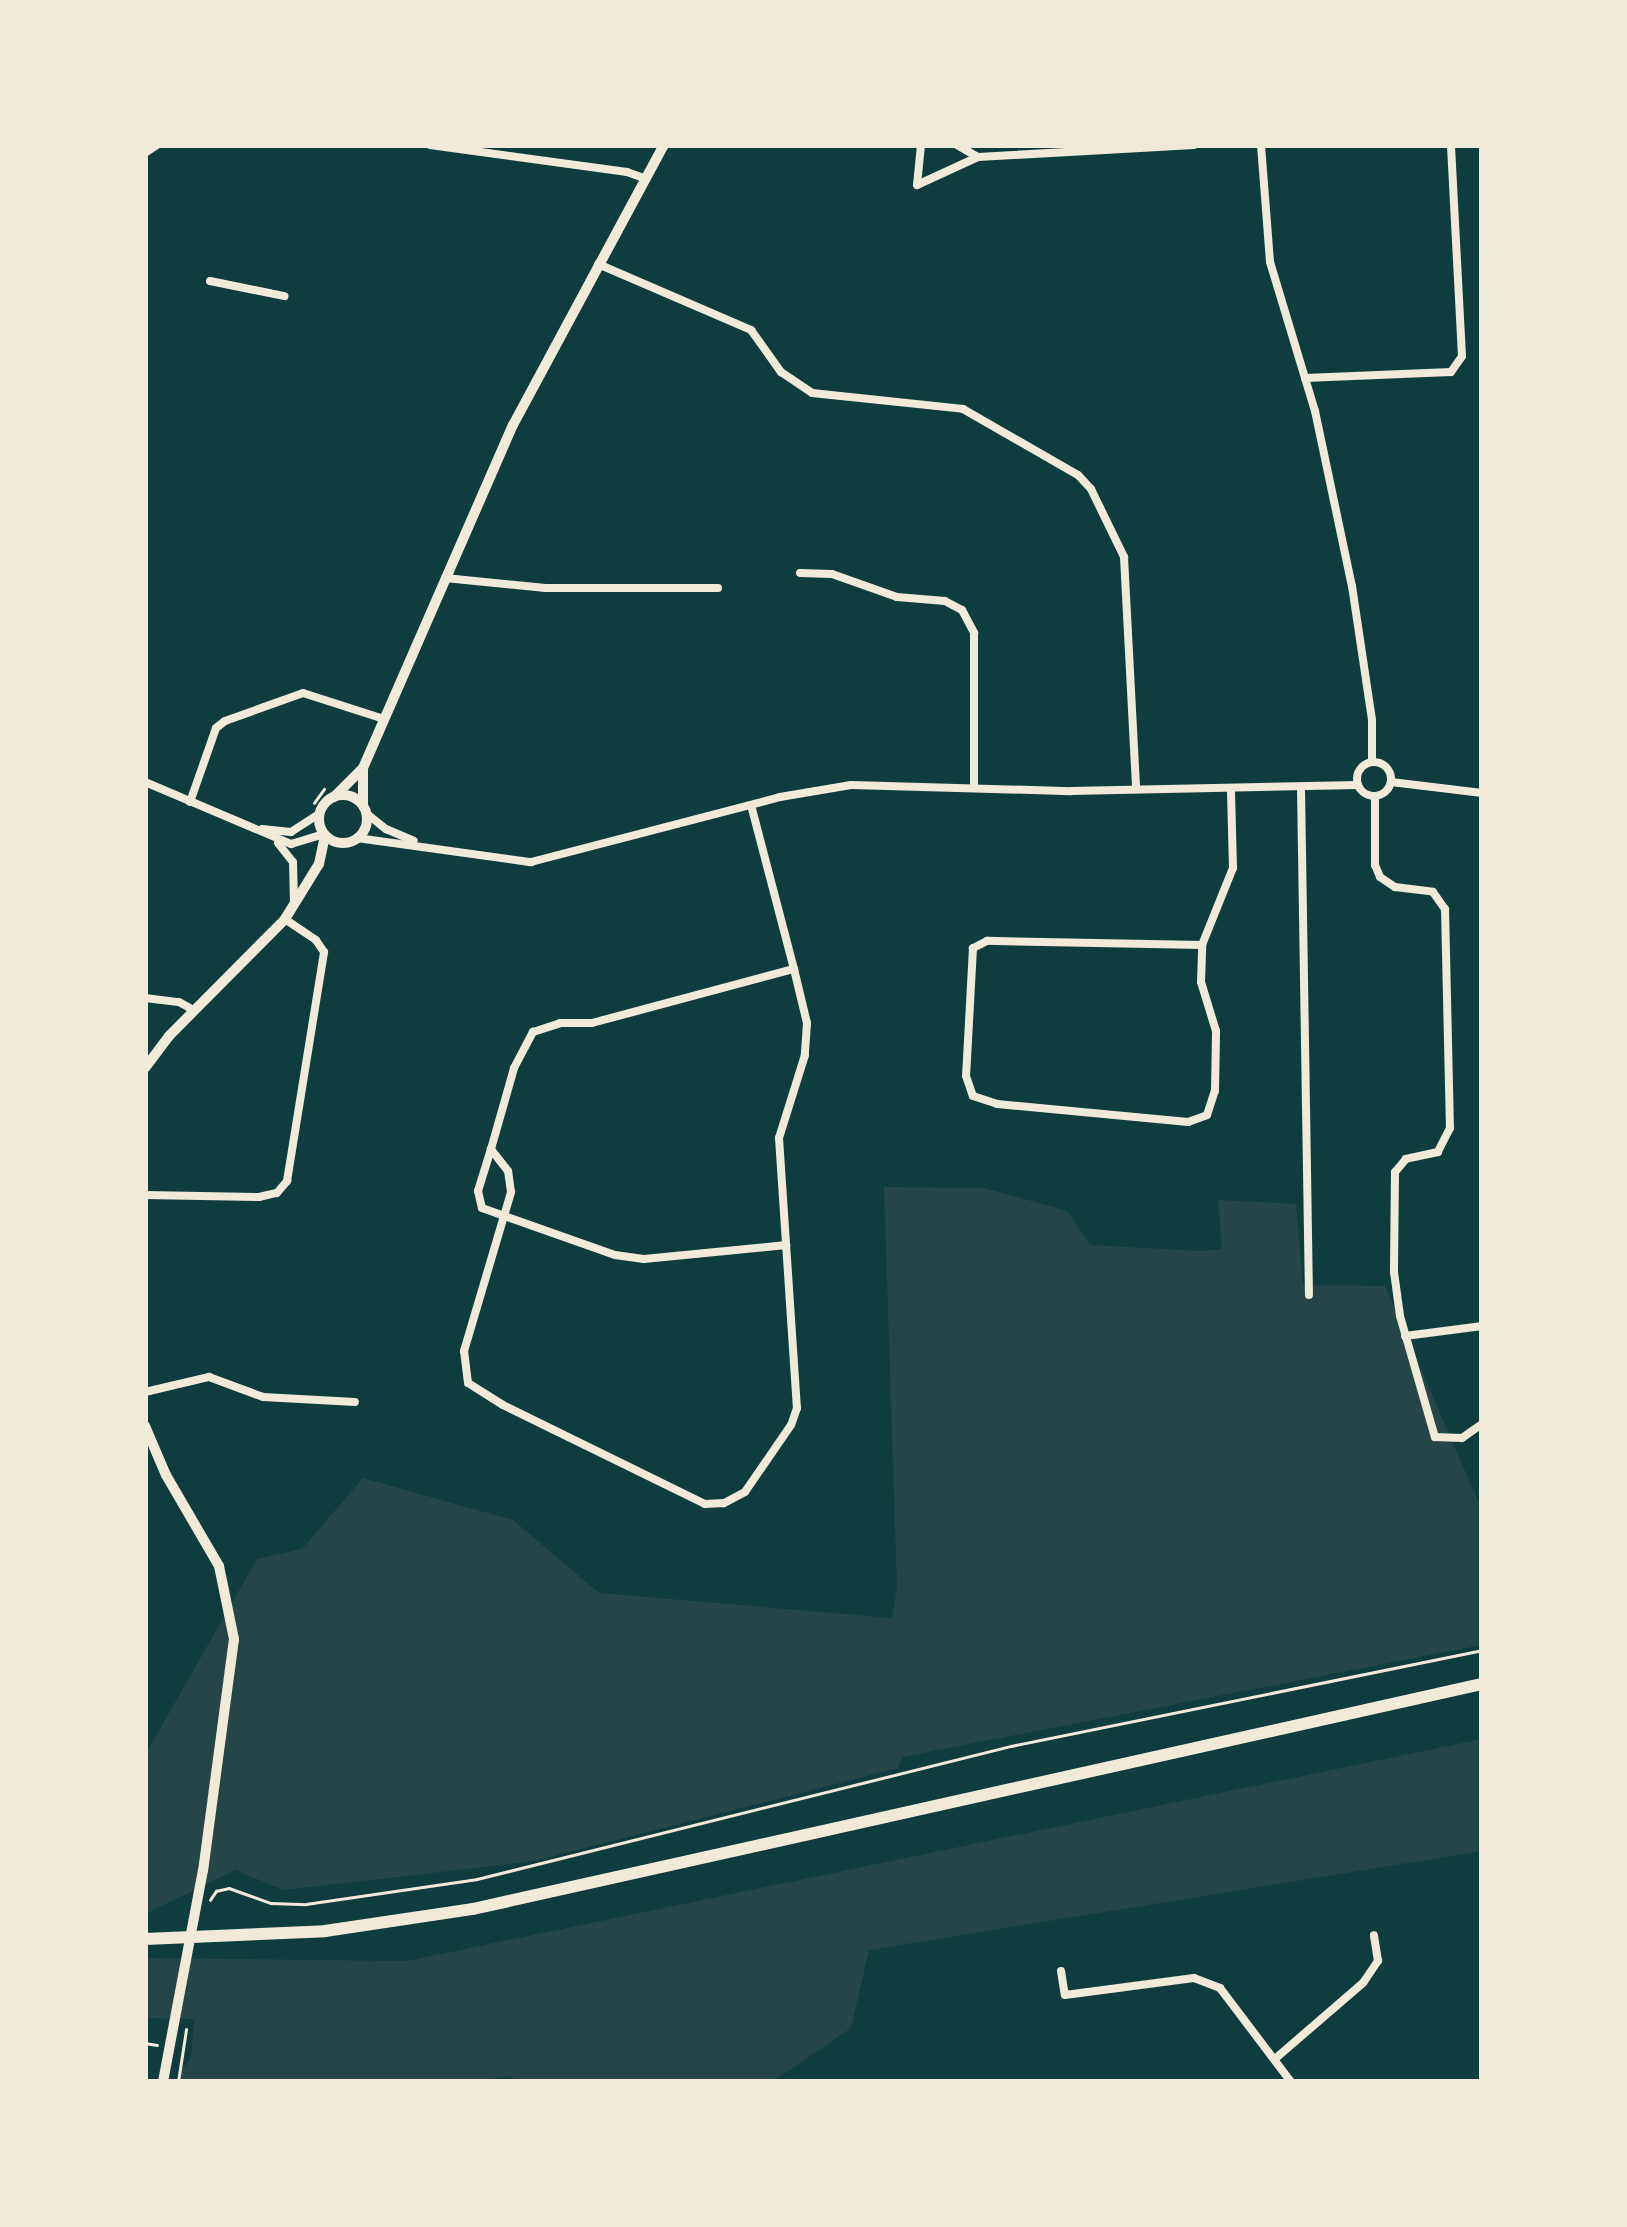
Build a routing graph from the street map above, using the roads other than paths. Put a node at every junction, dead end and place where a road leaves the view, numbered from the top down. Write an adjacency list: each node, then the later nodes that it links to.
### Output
1 (157, 145): 9 (street)
2 (430, 145): 11 (street)
3 (664, 145): 11 (street)
4 (920, 145): 10 (street)
5 (957, 145): 10 (street)
6 (1194, 145): 10 (street)
7 (1261, 145): 15 (street)
8 (1450, 145): 15 (street)
9 (145, 154)
10 (978, 158)
11 (646, 179): 12 (street)
12 (598, 264): 17 (street); 28 (street)
13 (210, 281): 14 (street)
14 (284, 296)
15 (1305, 378): 20 (street)
16 (800, 573): 25 (street)
17 (444, 578): 18 (street); 19 (street)
18 (718, 588)
19 (384, 719): 21 (street); 32 (street)
20 (1372, 762): 23 (street); 24 (street)
21 (363, 768): 29 (street); 34 (street)
22 (145, 782): 32 (street)
23 (1391, 782): 30 (street); 31 (street)
24 (1358, 785): 27 (street); 31 (street)
25 (974, 788): 28 (street); 33 (street)
26 (1232, 788): 27 (street); 28 (street); 43 (street)
27 (1301, 788): 52 (street)
28 (1136, 789)
29 (335, 791): 34 (street); 35 (street)
30 (1482, 793)
31 (1374, 796): 54 (street)
32 (190, 802): 36 (street)
33 (751, 805): 39 (street); 44 (street)
34 (365, 809): 38 (street); 39 (street)
35 (315, 810): 36 (street); 37 (street)
36 (253, 827): 37 (street); 41 (street)
37 (325, 835): 38 (street); 40 (street)
38 (356, 839): 39 (street); 40 (street)
39 (427, 847)
40 (320, 864): 41 (street)
41 (294, 904): 42 (street)
42 (285, 919): 46 (street); 49 (street)
43 (1202, 945): 43 (street)
44 (794, 969): 48 (street); 51 (street)
45 (145, 998): 46 (street)
46 (195, 1011): 47 (street)
47 (145, 1068)
48 (491, 1149): 50 (street); 50 (street)
49 (145, 1195)
50 (504, 1217): 51 (street); 51 (street)
51 (786, 1245)
52 (1308, 1295)
53 (1482, 1326): 54 (street)
54 (1405, 1336): 57 (street)
55 (145, 1392): 56 (street)
56 (355, 1402)
57 (1482, 1424)
58 (145, 1426): 64 (street)
59 (1482, 1684): 61 (main road)
60 (1374, 1935): 63 (street)
61 (148, 1939)
62 (1060, 1970): 63 (street)
63 (1276, 2058): 65 (street)
64 (164, 2082)
65 (1292, 2082)

